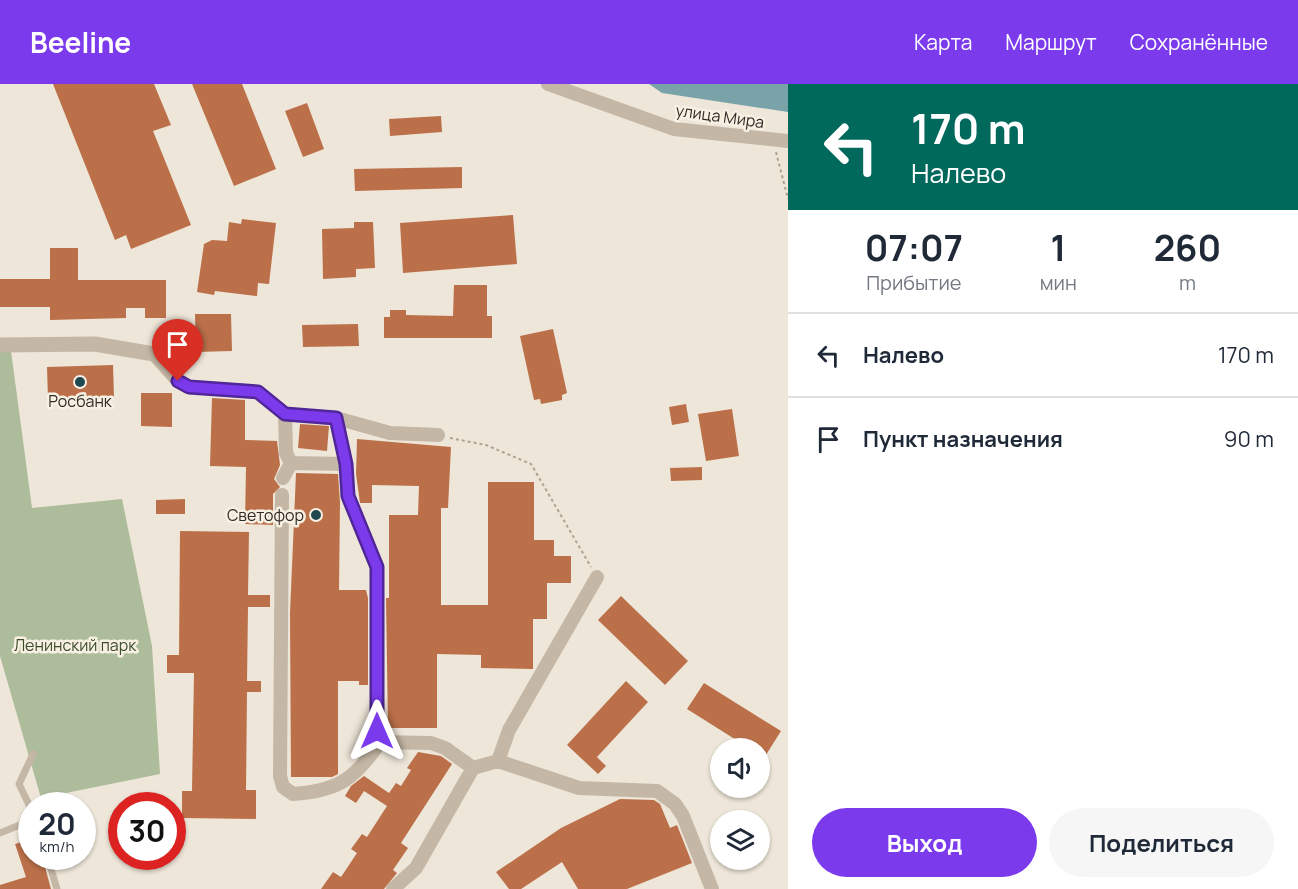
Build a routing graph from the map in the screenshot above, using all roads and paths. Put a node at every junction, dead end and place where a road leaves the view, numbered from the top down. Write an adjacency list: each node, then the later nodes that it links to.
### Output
1 (548, 84): 2 (street, улица Мира)
2 (774, 140): 3 (street, улица Мира); 4 (path)
3 (788, 141)
4 (788, 199)
5 (0, 345): 6 (street)
6 (154, 354): 7 (street)
7 (285, 414): 8 (street); 10 (street)
8 (336, 418): 9 (street); 11 (street)
9 (438, 435): 14 (path)
10 (291, 463): 11 (street); 12 (street)
11 (346, 464): 15 (street)
12 (283, 478)
13 (282, 495): 15 (street)
14 (597, 577): 17 (street)
15 (380, 742): 18 (street)
16 (33, 754): 19 (lane)
17 (498, 761): 18 (street); 25 (street)
18 (473, 768): 24 (street)
19 (23, 792)
20 (18, 826): 21 (lane)
21 (0, 833)
22 (51, 870): 23 (lane)
23 (57, 889)
24 (393, 889)
25 (712, 889)

